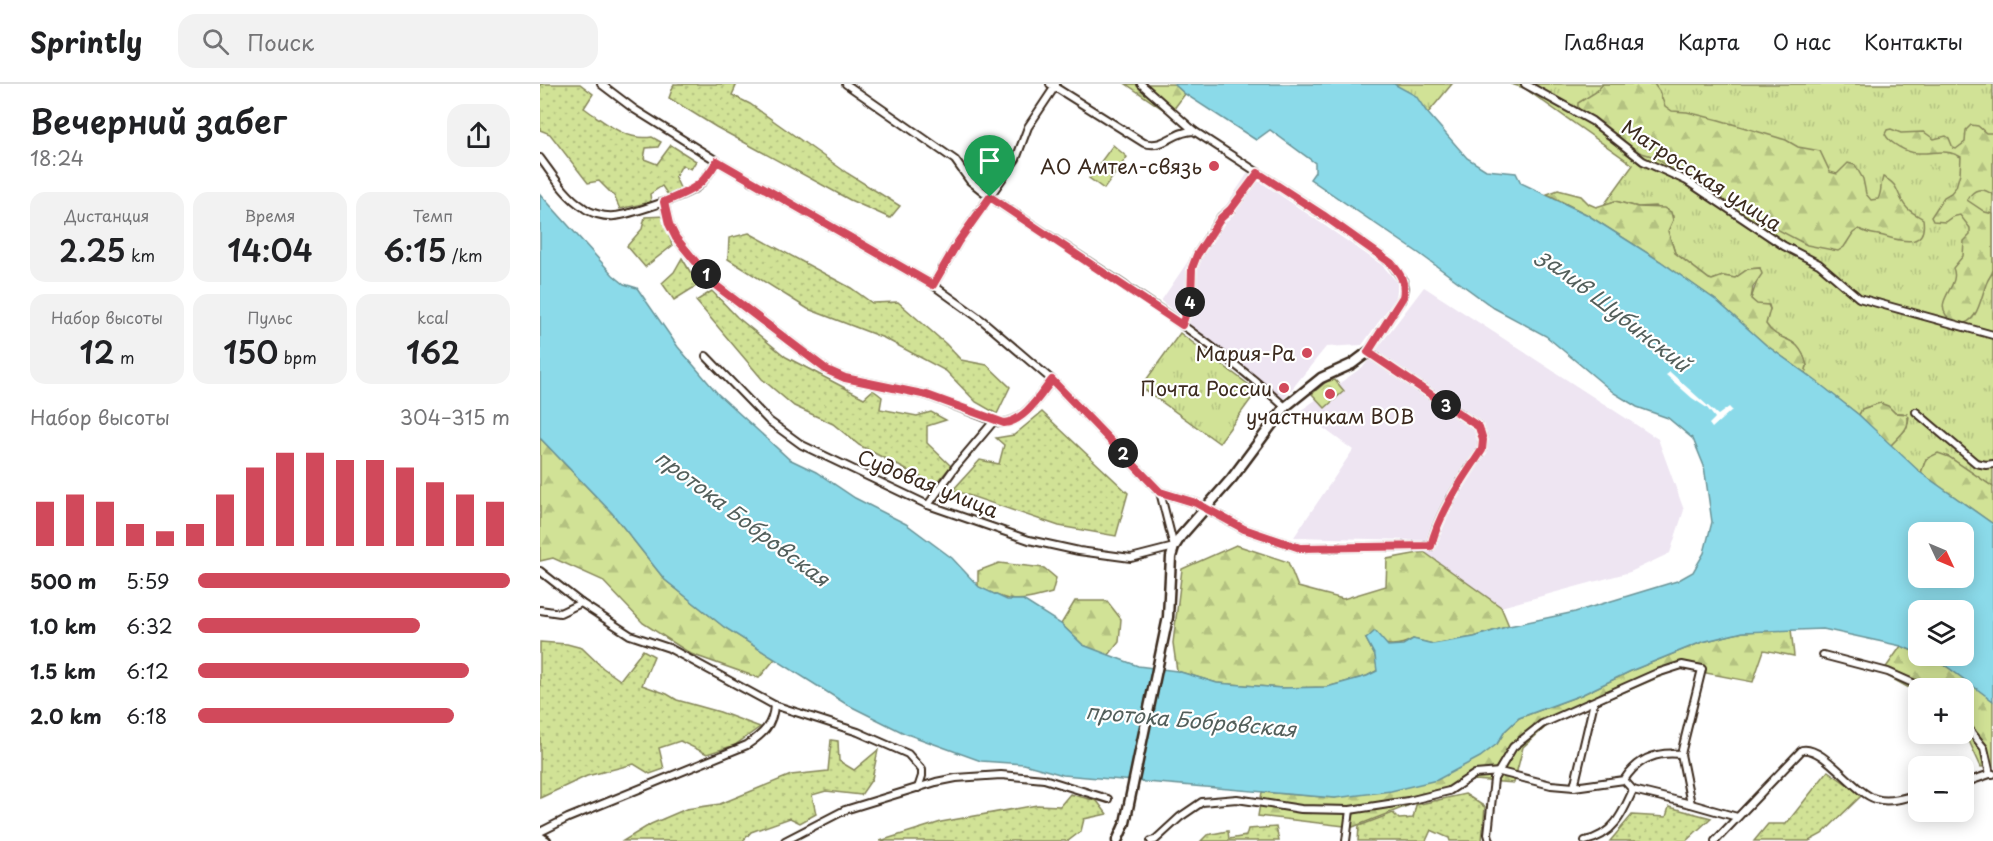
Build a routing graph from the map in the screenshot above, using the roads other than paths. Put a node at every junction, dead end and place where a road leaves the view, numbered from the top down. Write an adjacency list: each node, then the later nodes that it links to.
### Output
1 (601, 84): 8 (street)
2 (846, 84): 10 (street)
3 (1141, 84): 6 (street)
4 (1525, 84): 14 (street, Матросская улица)
5 (1054, 85): 6 (street); 10 (street)
6 (1194, 131): 9 (street)
7 (540, 158): 11 (street)
8 (717, 161): 11 (street); 12 (street)
9 (1258, 173): 13 (street); 15 (street)
10 (990, 197): 12 (street); 13 (street)
11 (664, 202): 20 (street)
12 (933, 285): 17 (street)
13 (1182, 325): 18 (street)
14 (1993, 335)
15 (1368, 352): 18 (street); 24 (street)
16 (706, 356): 23 (street, Судовая улица)
17 (1052, 380): 20 (street); 22 (street)
18 (1285, 407): 24 (street)
19 (1916, 412): 21 (street)
20 (994, 421): 23 (street)
21 (1993, 464)
22 (1160, 492): 24 (street); 25 (street)
23 (928, 505): 25 (street, Судовая улица)
24 (1206, 508): 25 (street)
25 (1174, 547): 51 (street)
26 (540, 571): 27 (street)
27 (581, 603): 28 (street); 32 (street)
28 (540, 610)
29 (1823, 655): 30 (street)
30 (1908, 681)
31 (1594, 702): 34 (street); 35 (street); 39 (street)
32 (774, 705): 40 (street); 47 (street)
33 (1974, 736): 36 (street)
34 (1681, 754): 37 (street); 44 (street)
35 (1500, 772): 39 (street); 45 (street); 54 (street)
36 (1991, 774): 38 (street)
37 (1623, 780): 39 (street); 41 (street)
38 (1974, 780)
39 (1574, 787)
40 (918, 788): 43 (street); 50 (street)
41 (1633, 790): 44 (street); 55 (street)
42 (1908, 796): 46 (street)
43 (1108, 799)
44 (1691, 804): 46 (street)
45 (1350, 810): 52 (street); 53 (street)
46 (1737, 817): 56 (street)
47 (540, 832)
48 (540, 837): 49 (street)
49 (546, 841)
50 (785, 841)
51 (1117, 841)
52 (1153, 841)
53 (1346, 841)
54 (1490, 841)
55 (1585, 841)
56 (1715, 841)

